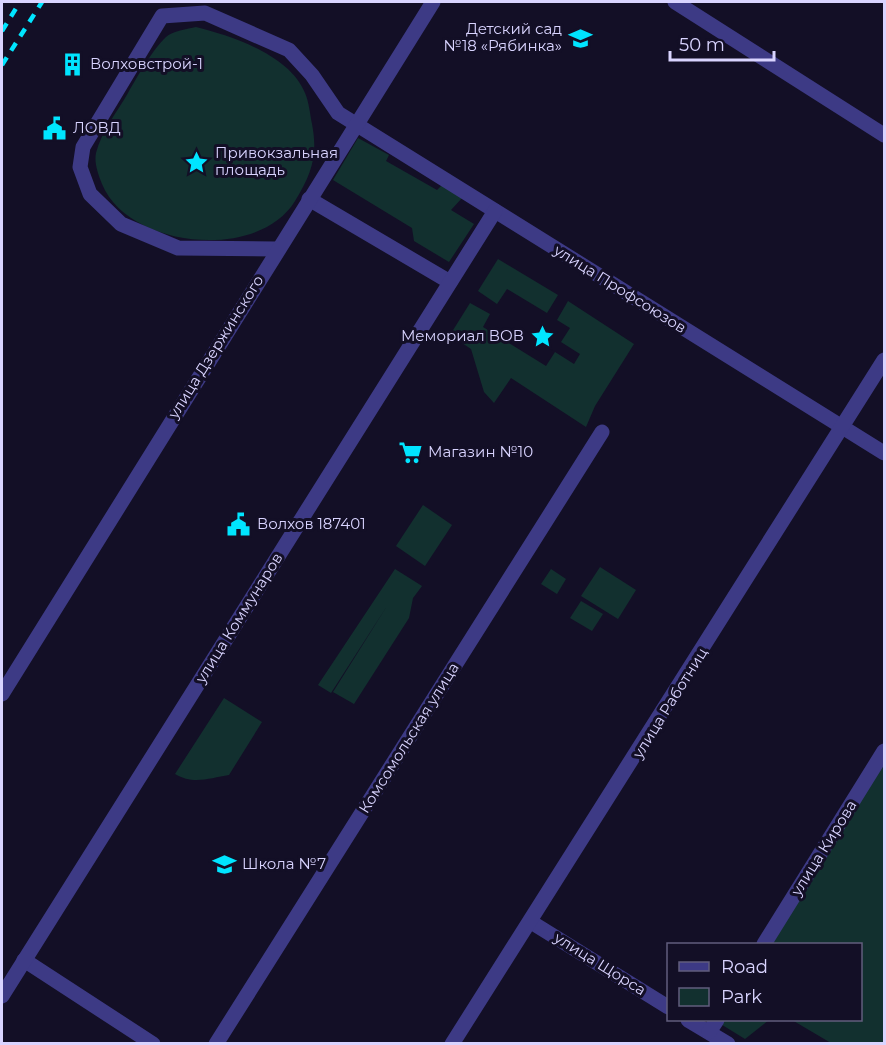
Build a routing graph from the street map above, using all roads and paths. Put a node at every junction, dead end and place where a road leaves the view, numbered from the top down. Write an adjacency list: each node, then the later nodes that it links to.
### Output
1 (433, 2): 3 (street, улица Дзержинского)
2 (675, 2): 4 (street)
3 (356, 124): 5 (street, улица Дзержинского); 6 (street, улица Профсоюзов); 7 (street)
4 (885, 135)
5 (309, 199): 7 (street, улица Дзержинского); 8 (street)
6 (495, 211): 8 (street, улица Коммунаров); 10 (street, улица Профсоюзов)
7 (276, 249): 13 (street, улица Дзержинского)
8 (450, 282): 17 (street, улица Коммунаров)
9 (885, 360): 10 (street, улица Работниц)
10 (843, 428): 12 (street, улица Профсоюзов); 15 (street, улица Работниц)
11 (602, 432): 23 (street, Комсомольская улица)
12 (885, 453)
13 (2, 694)
14 (885, 751): 16 (street, улица Кирова)
15 (531, 922): 19 (street, улица Щорса); 24 (street, улица Работниц)
16 (765, 943)
17 (24, 960): 18 (street, улица Коммунаров); 22 (street)
18 (2, 996)
19 (667, 1006)
20 (692, 1021): 21 (street)
21 (713, 1026): 25 (street)
22 (153, 1044)
23 (216, 1044)
24 (452, 1044)
25 (728, 1044)

